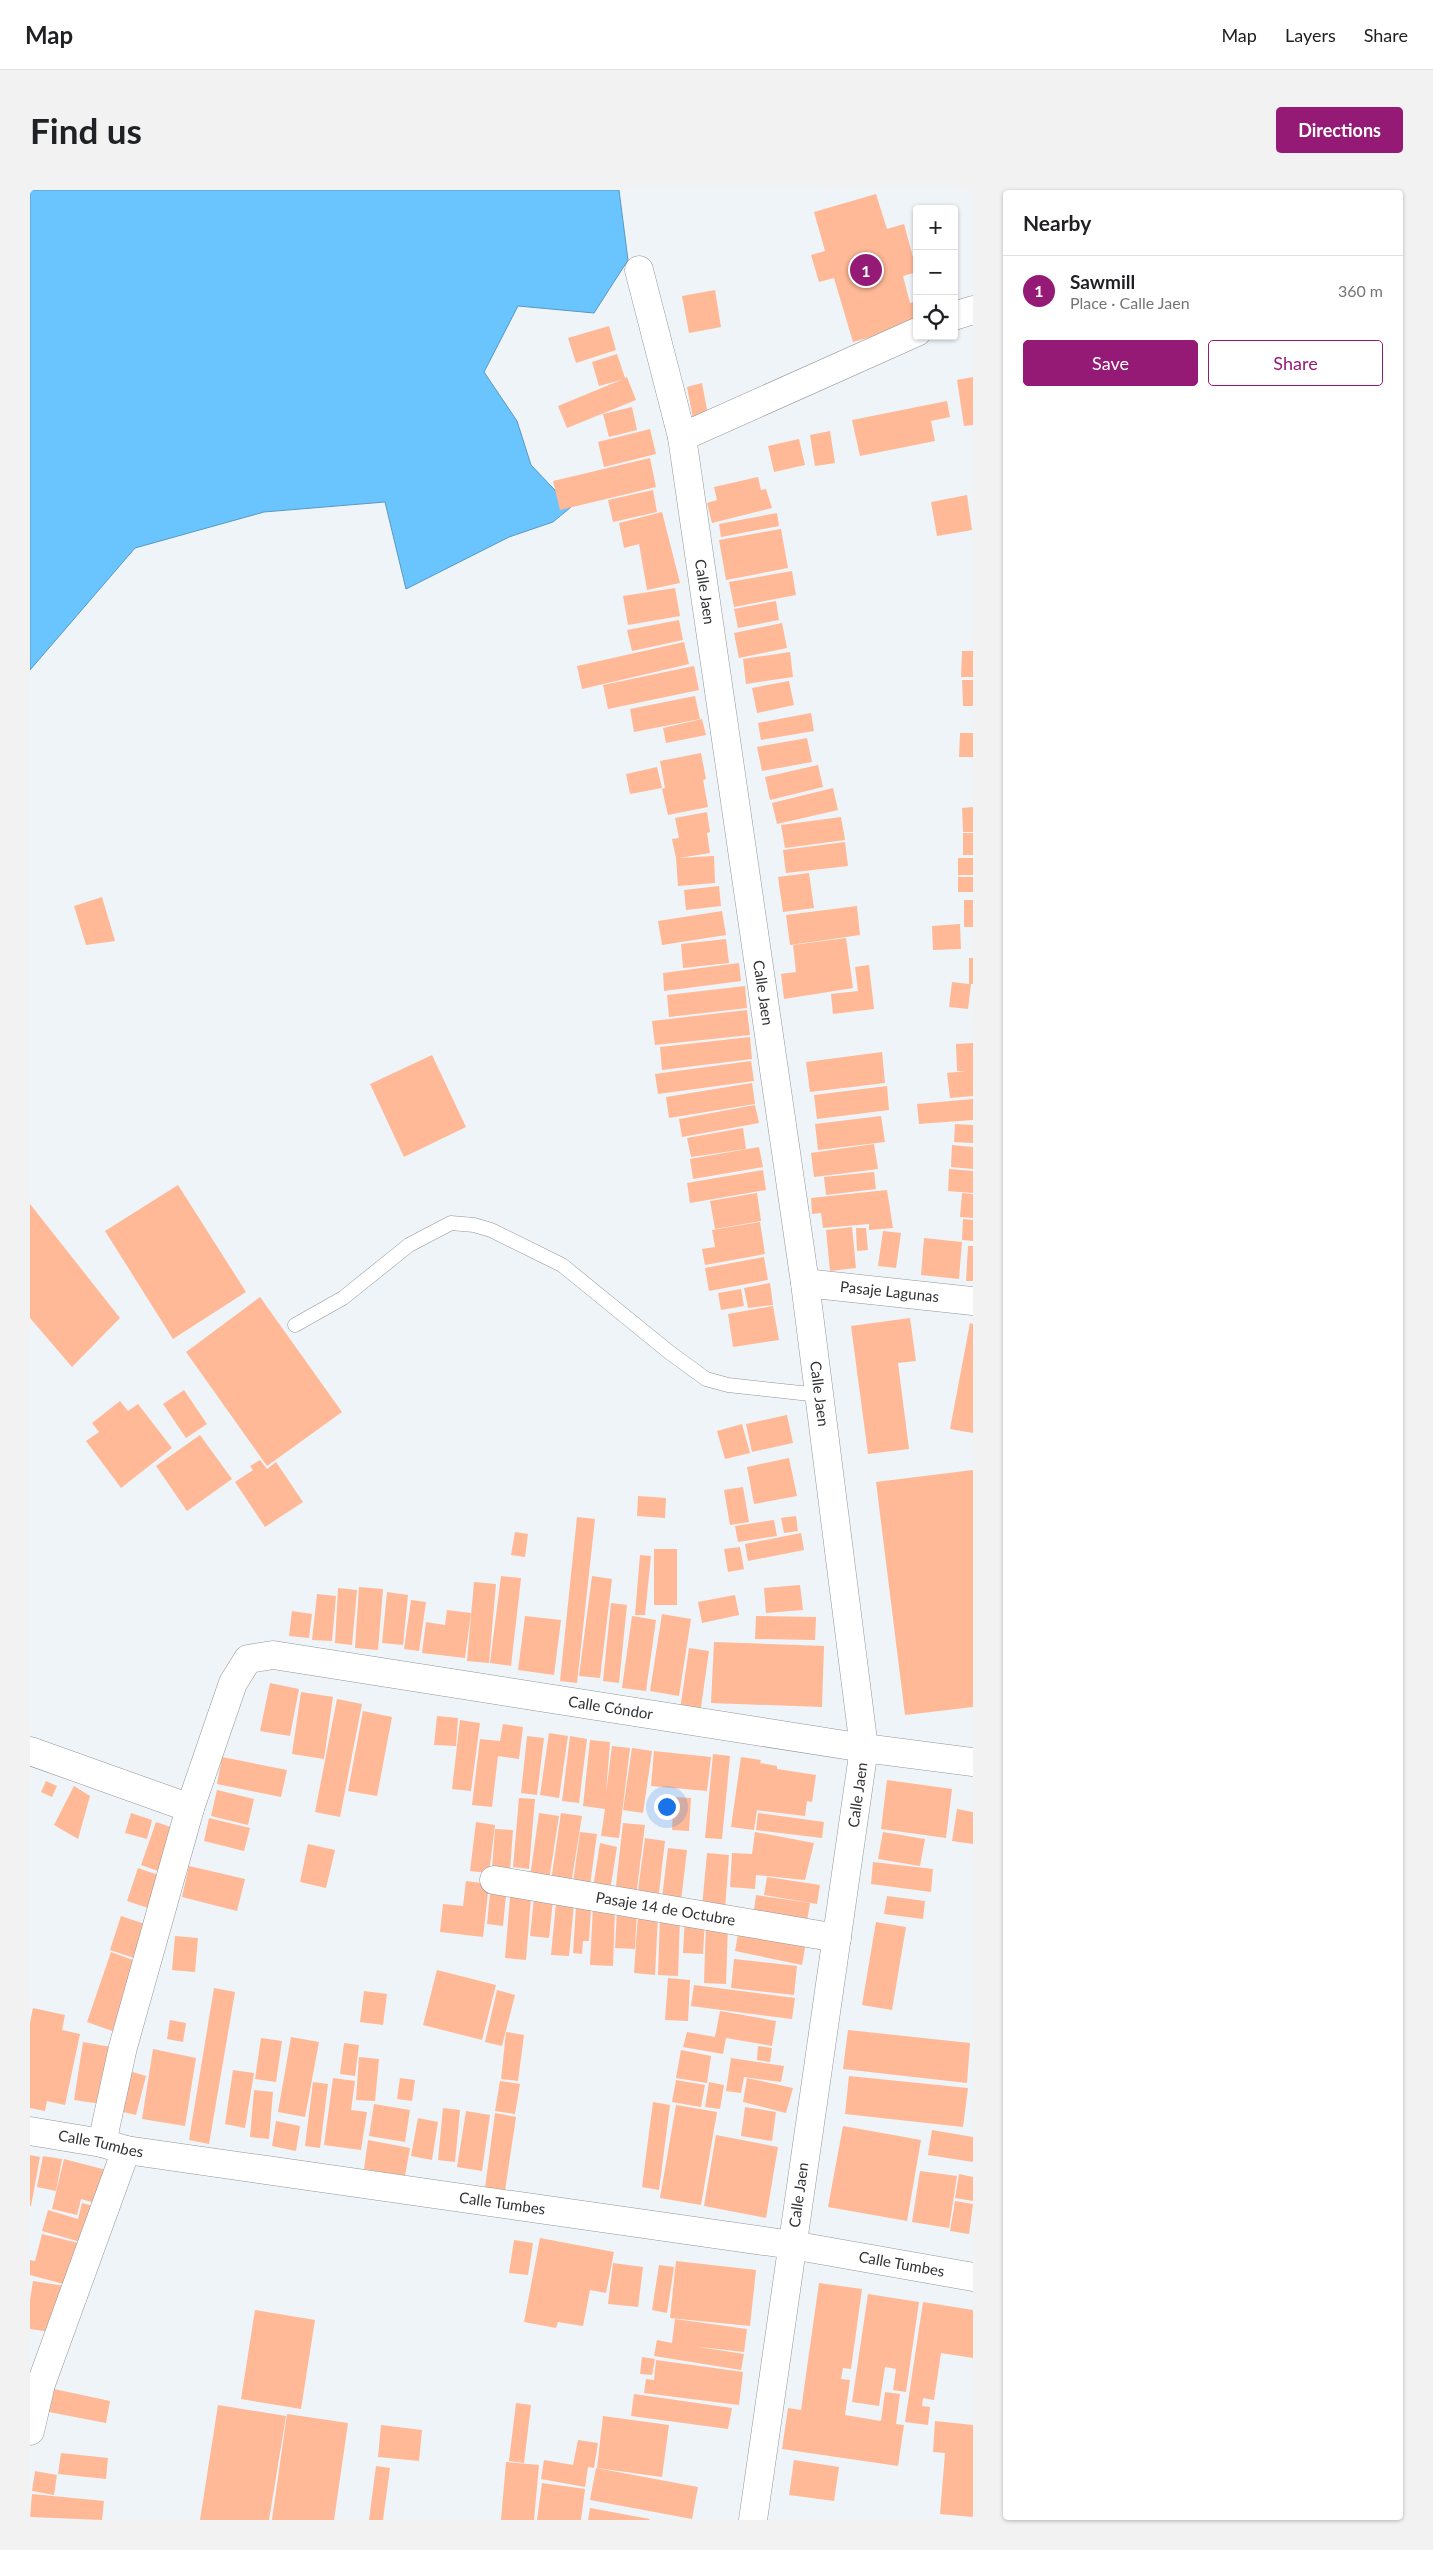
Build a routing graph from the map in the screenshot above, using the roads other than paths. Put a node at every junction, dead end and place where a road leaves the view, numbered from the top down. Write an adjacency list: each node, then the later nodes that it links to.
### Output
1 (639, 270): 5 (street, Calle Jaen)
2 (973, 310): 3 (street)
3 (958, 315)
4 (913, 334): 5 (street)
5 (682, 437): 6 (street, Calle Jaen)
6 (805, 1283): 7 (street, Pasaje Lagunas); 9 (street, Calle Jaen)
7 (973, 1301)
8 (295, 1325): 9 (lane)
9 (820, 1395): 10 (street, Calle Jaen)
10 (864, 1748): 12 (street, Calle Cóndor); 13 (street, Calle Cóndor); 15 (street, Calle Jaen)
11 (30, 1751): 13 (street)
12 (973, 1762)
13 (190, 1808): 17 (street)
14 (494, 1880): 15 (street, Pasaje 14 de Octubre)
15 (837, 1938): 18 (street, Calle Jaen)
16 (30, 2131): 17 (street, Calle Tumbes)
17 (114, 2146): 18 (street, Calle Tumbes); 20 (street)
18 (792, 2245): 19 (street, Calle Tumbes); 22 (street, Calle Jaen)
19 (973, 2277)
20 (36, 2383): 21 (street)
21 (30, 2431)
22 (753, 2520)

